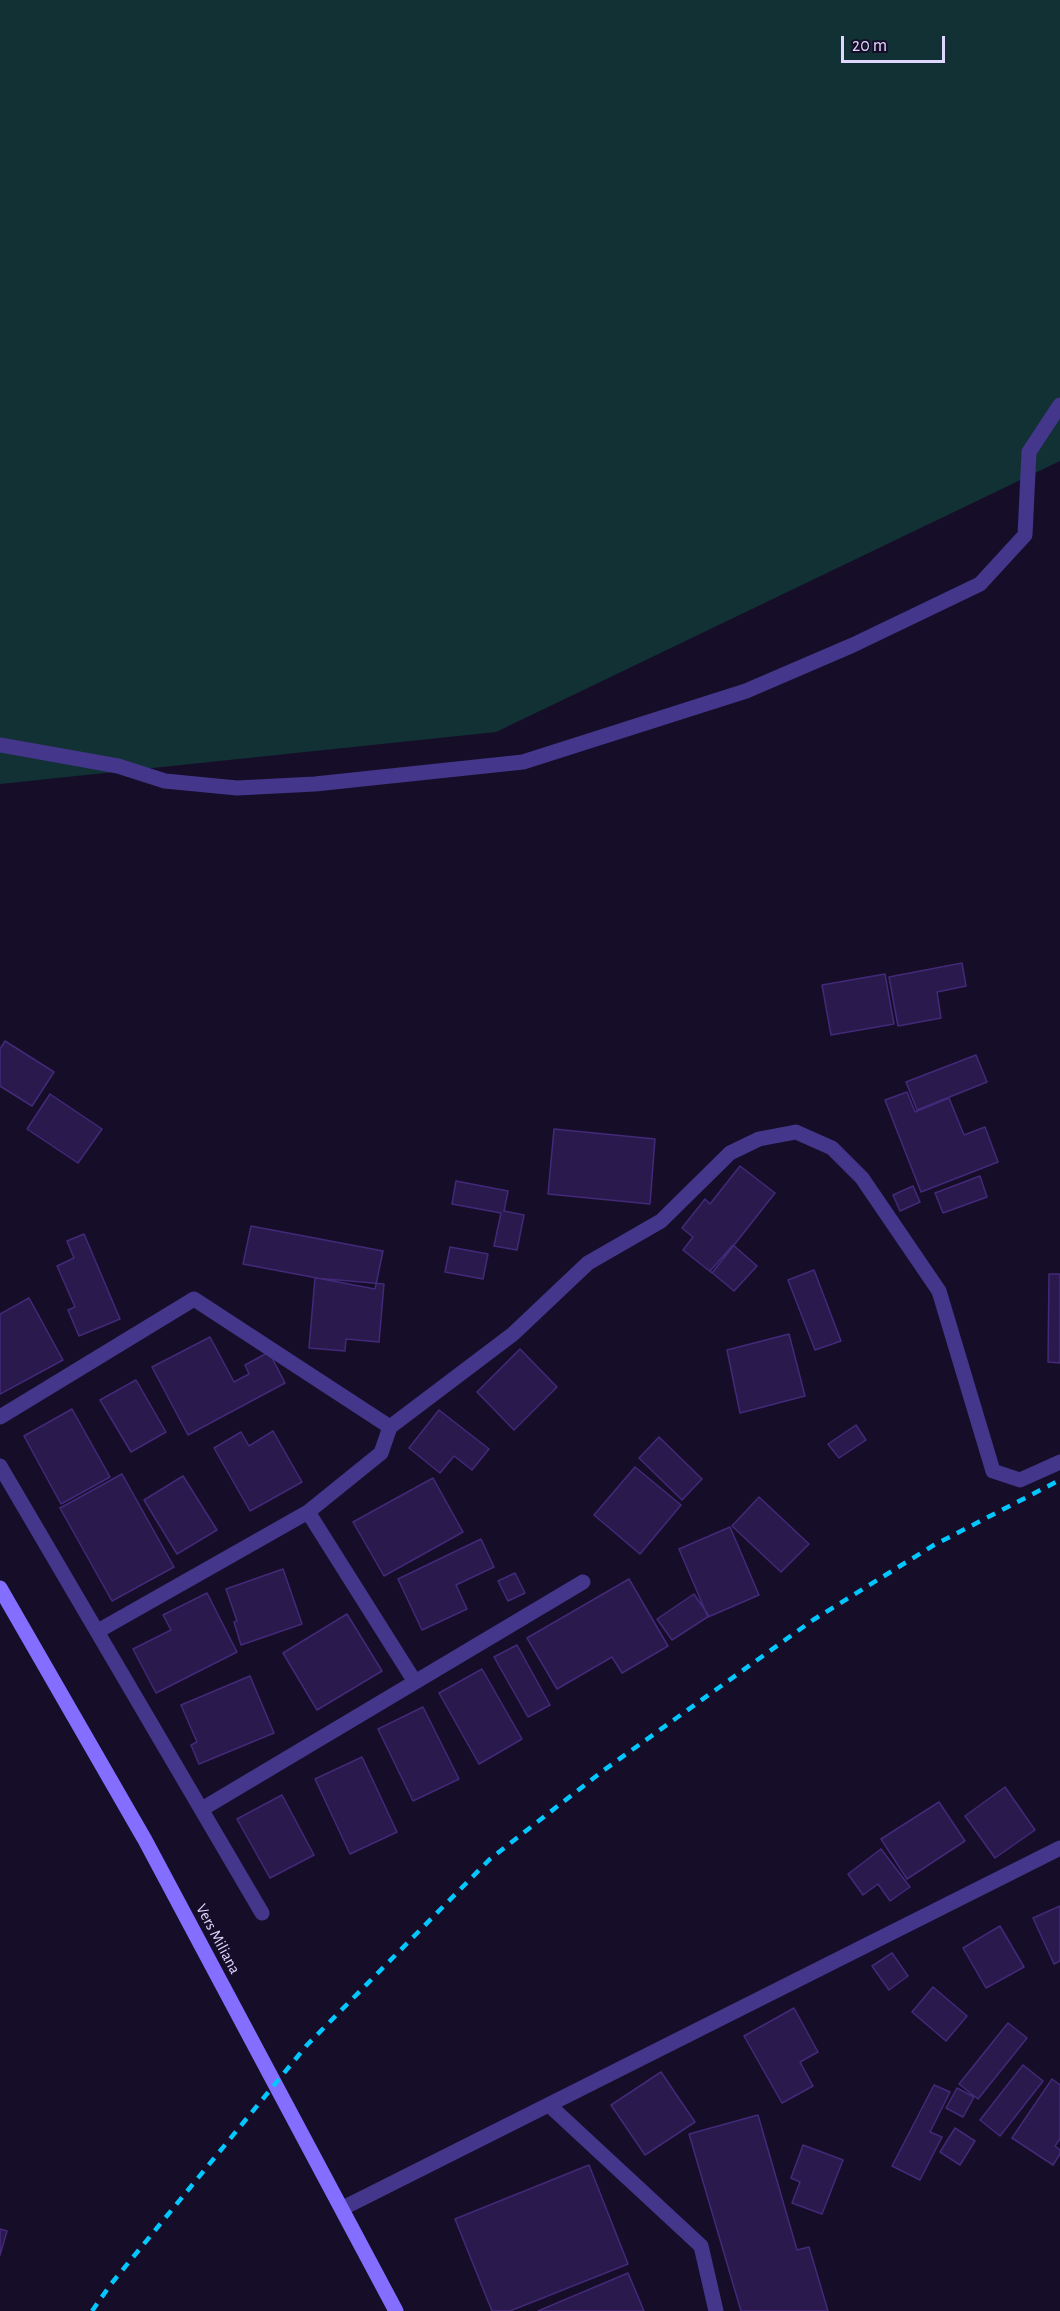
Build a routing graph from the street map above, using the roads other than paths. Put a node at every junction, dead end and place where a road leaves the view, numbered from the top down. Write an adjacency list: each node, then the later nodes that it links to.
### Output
1 (1060, 405): 2 (street)
2 (0, 745)
3 (0, 1417): 4 (street)
4 (390, 1427): 5 (street); 7 (street)
5 (1060, 1462)
6 (0, 1466): 10 (street)
7 (308, 1512): 10 (street); 11 (street)
8 (583, 1582): 11 (street)
9 (0, 1588): 16 (main road, Vers Miliana)
10 (98, 1631): 12 (street)
11 (415, 1682): 12 (street)
12 (202, 1809): 14 (street)
13 (1060, 1848): 15 (street)
14 (262, 1913)
15 (549, 2105): 16 (street); 18 (street)
16 (343, 2208): 17 (main road, Vers Miliana)
17 (396, 2311)
18 (716, 2311)

